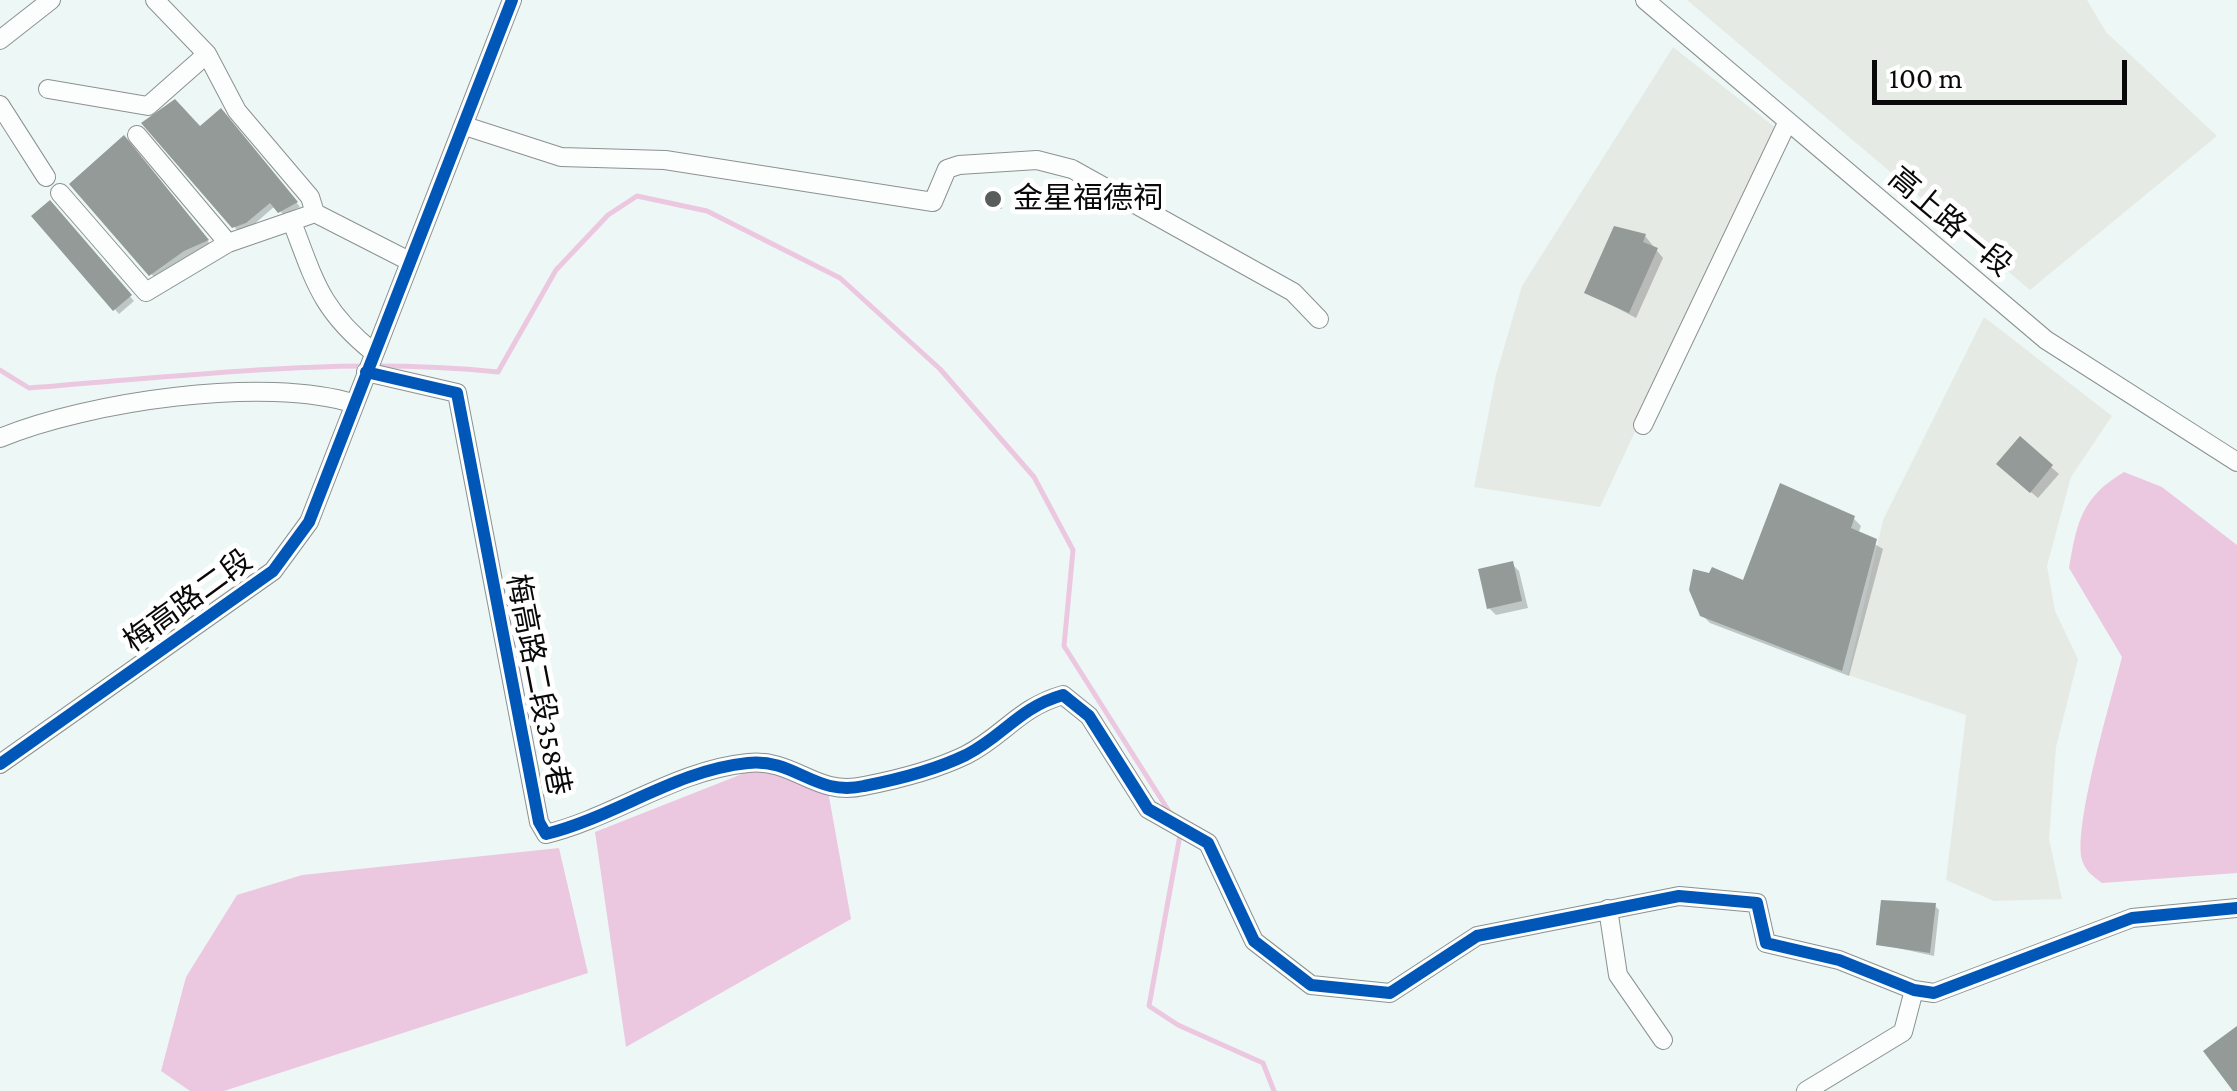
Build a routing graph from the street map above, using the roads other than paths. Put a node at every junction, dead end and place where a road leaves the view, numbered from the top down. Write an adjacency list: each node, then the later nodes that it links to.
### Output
1 (51, 0): 5 (street)
2 (155, 0): 6 (street)
3 (512, 0): 10 (street)
4 (1645, 0): 9 (street, 高上路一段)
5 (0, 40)
6 (207, 54): 7 (street); 14 (street)
7 (48, 89)
8 (0, 106): 12 (street)
9 (1788, 121): 22 (street); 24 (street, 高上路一段)
10 (465, 126): 17 (street); 18 (street)
11 (137, 135): 16 (street)
12 (46, 177)
13 (60, 194): 16 (street)
14 (315, 213): 15 (street); 17 (street)
15 (292, 222): 16 (street); 19 (street)
16 (228, 243)
17 (409, 261): 19 (street)
18 (1319, 319)
19 (373, 352): 20 (street, 梅高路二段)
20 (366, 372): 21 (street, 梅高路二段); 26 (street, 梅高路二段358巷)
21 (356, 404): 23 (street); 25 (street, 梅高路二段)
22 (1643, 425)
23 (0, 438)
24 (2237, 462)
25 (0, 764)
26 (1608, 908): 28 (street); 29 (street)
27 (2237, 908): 28 (street)
28 (1914, 990): 30 (street)
29 (1663, 1040)
30 (1806, 1091)

